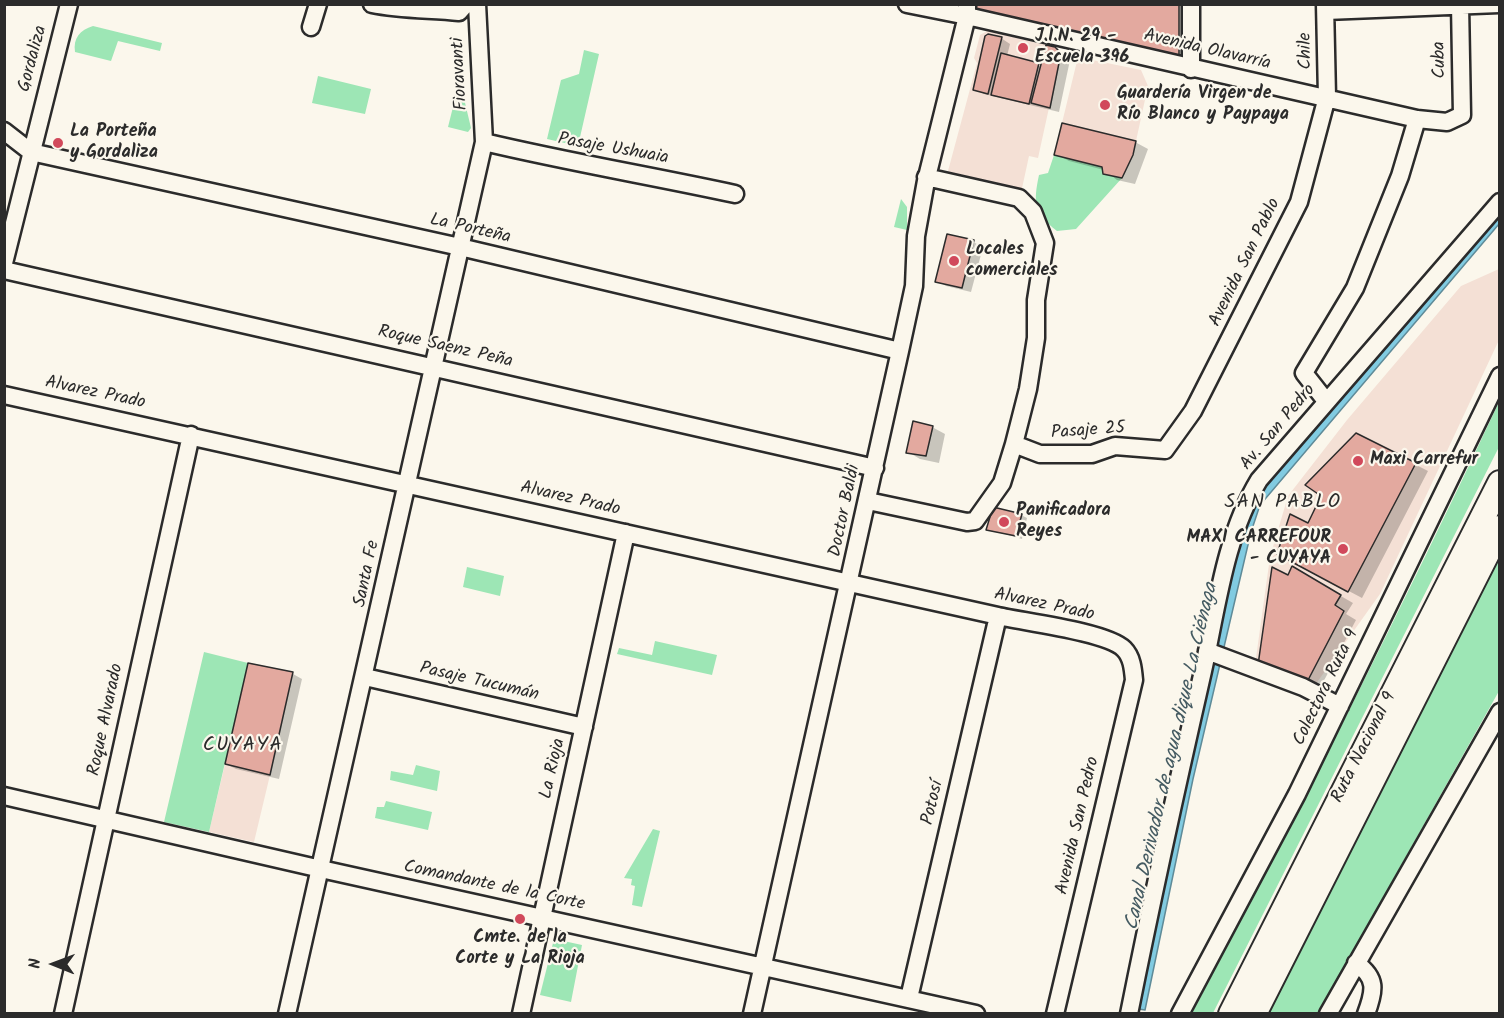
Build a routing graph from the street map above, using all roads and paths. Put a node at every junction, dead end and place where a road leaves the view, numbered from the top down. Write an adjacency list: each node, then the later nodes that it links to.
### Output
1 (69, 4): 19 (street, Gordaliza)
2 (318, 4): 12 (street)
3 (372, 4): 4 (street)
4 (466, 4)
5 (477, 4): 18 (street, Fioravanti)
6 (907, 4): 11 (street, Avenida Olavarría)
7 (1191, 4): 13 (street)
8 (1499, 4): 9 (street)
9 (1460, 6): 10 (street); 15 (street, Cuba)
10 (1326, 8): 14 (street, Chile)
11 (967, 10): 13 (street, Avenida Olavarría); 20 (street, Doctor Baldi)
12 (312, 27)
13 (1191, 69): 14 (street, Avenida Olavarría)
14 (1327, 97): 16 (street, Avenida Olavarría); 32 (street, Avenida San Pablo)
15 (1462, 115): 16 (street, Avenida Olavarría)
16 (1417, 119): 30 (street)
17 (4, 131): 19 (street)
18 (484, 142): 21 (street, Pasaje Ushuaia); 23 (street, Santa Fe)
19 (31, 152): 23 (street, La Porteña); 24 (street, Gordaliza)
20 (927, 177): 26 (street, Doctor Baldi); 33 (street)
21 (735, 194)
22 (1500, 202): 30 (street, Av. San Pedro)
23 (460, 247): 26 (street, La Porteña); 27 (street, Santa Fe)
24 (4, 263)
25 (4, 270): 27 (street, Roque Saenz Peña)
26 (900, 351): 34 (street, Doctor Baldi)
27 (433, 365): 34 (street, Roque Saenz Peña); 35 (street, Santa Fe)
28 (1500, 376): 45 (street, Colectora Ruta 9)
29 (4, 395): 31 (street, Alvarez Prado)
30 (1326, 401): 43 (street, Av. San Pedro)
31 (190, 435): 35 (street, Alvarez Prado); 49 (street, Roque Alvarado)
32 (1176, 437): 33 (street, Pasaje 25)
33 (1014, 444): 37 (street)
34 (875, 468): 37 (street, Doctor Baldi)
35 (408, 483): 39 (street, Alvarez Prado); 44 (street, Santa Fe)
36 (1500, 483): 63 (highway, Ruta Nacional 9)
37 (868, 501): 40 (street, Doctor Baldi)
38 (1500, 528): 64 (highway, Ruta Nacional 9)
39 (626, 533): 40 (street, Alvarez Prado); 47 (street, La Rioja)
40 (850, 583): 41 (street, Alvarez Prado); 53 (street, Doctor Baldi)
41 (998, 616): 42 (street, Alvarez Prado); 54 (street, Potosí)
42 (1124, 649): 60 (street, Avenida San Pedro)
43 (1208, 651): 45 (street); 61 (street, Av. San Pedro)
44 (365, 677): 47 (street, Pasaje Tucumán); 50 (street, Santa Fe)
45 (1340, 706): 62 (street, Colectora Ruta 9)
46 (1500, 712): 52 (street)
47 (584, 727): 51 (street, La Rioja)
48 (4, 796): 49 (street, Comandante de la Corte)
49 (106, 818): 50 (street, Comandante de la Corte); 55 (street, Roque Alvarado)
50 (321, 869): 51 (street, Comandante de la Corte); 56 (street, Santa Fe)
51 (541, 917): 53 (street, Comandante de la Corte); 57 (street, La Rioja)
52 (1356, 963): 65 (street); 66 (street)
53 (762, 967): 54 (street, Comandante de la Corte); 58 (street, Doctor Baldi)
54 (909, 998): 59 (street, Comandante de la Corte)
55 (63, 1014)
56 (287, 1014)
57 (521, 1014)
58 (752, 1014)
59 (976, 1014)
60 (1055, 1014)
61 (1129, 1014)
62 (1180, 1014)
63 (1231, 1014)
64 (1254, 1014)
65 (1328, 1014)
66 (1365, 1014)

